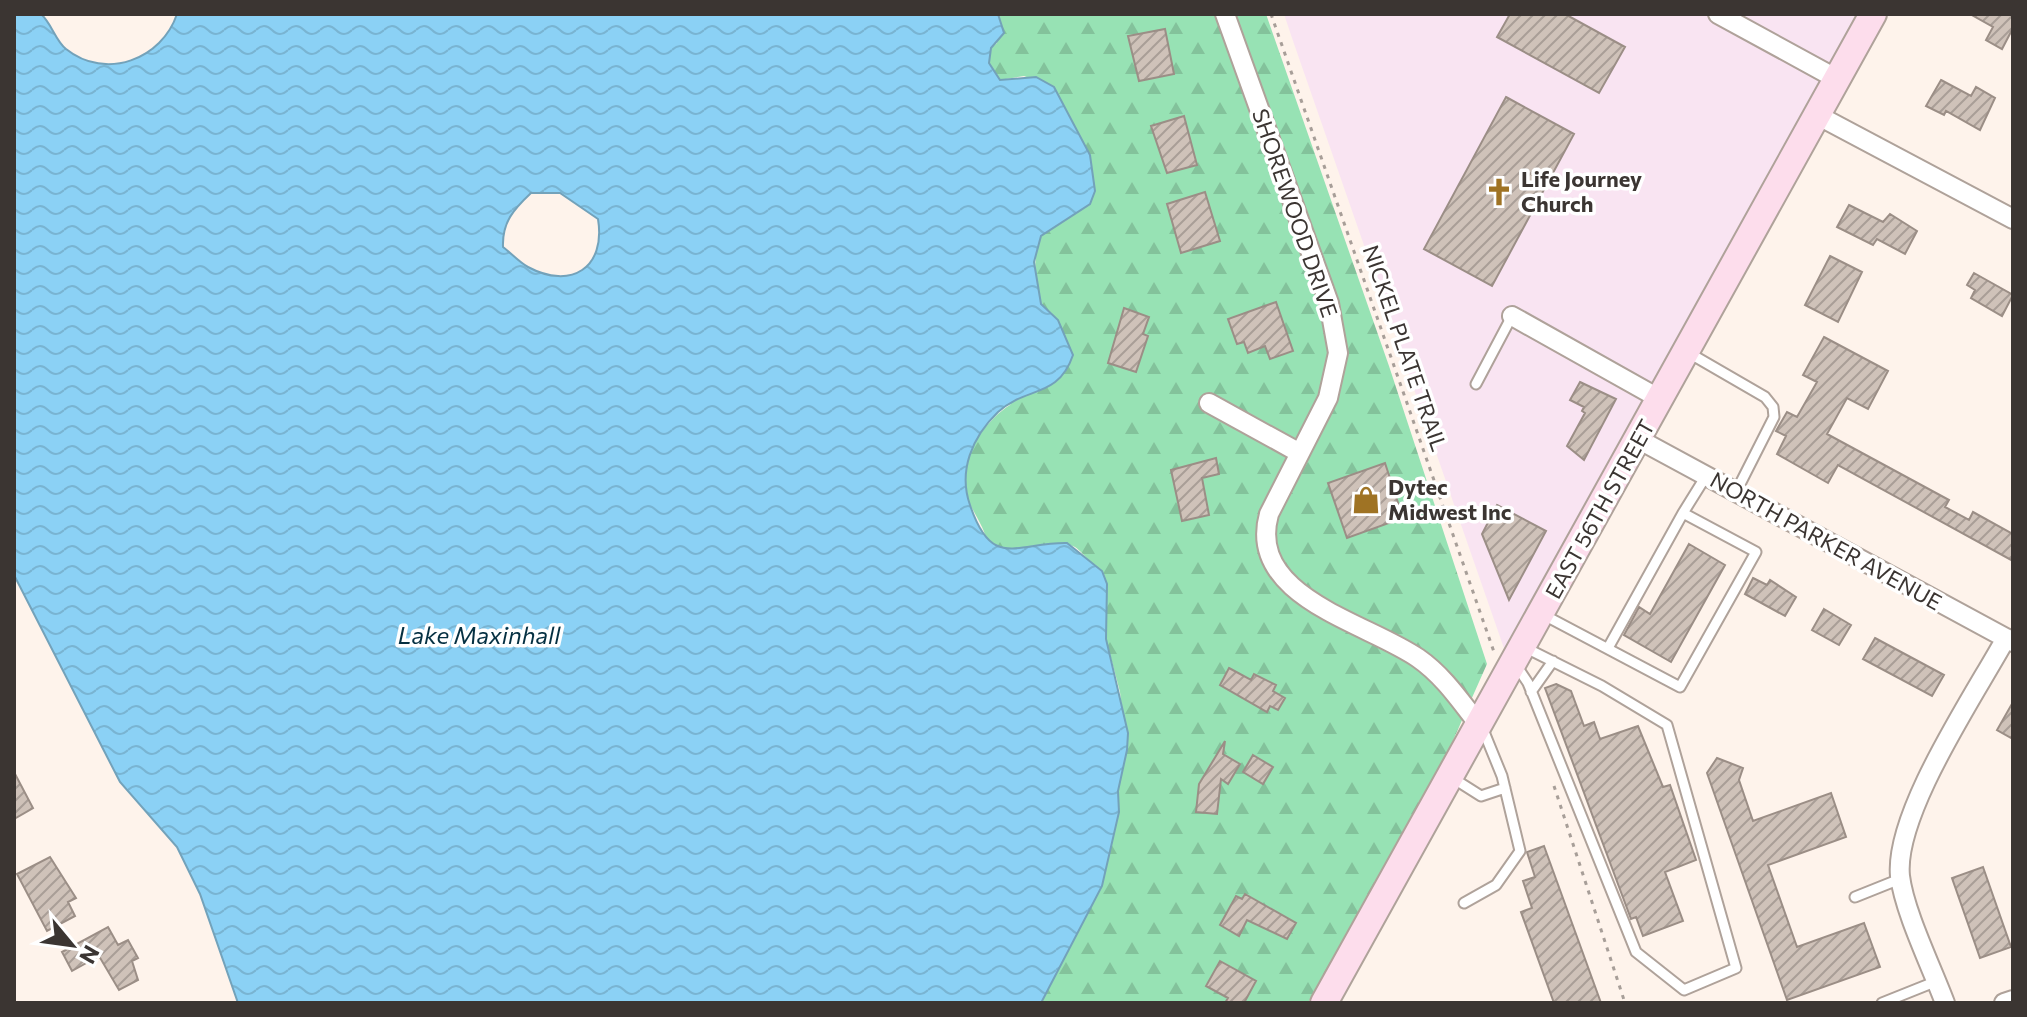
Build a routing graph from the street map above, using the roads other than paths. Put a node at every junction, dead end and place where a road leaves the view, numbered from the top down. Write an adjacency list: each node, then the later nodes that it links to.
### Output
1 (1225, 14): 13 (street, SHOREWOOD DRIVE)
2 (1718, 14): 4 (street)
3 (1873, 14): 4 (street, EAST 56TH STREET)
4 (1837, 79): 5 (street, EAST 56TH STREET)
5 (1817, 115): 6 (street); 8 (street, EAST 56TH STREET)
6 (2013, 219)
7 (1512, 316): 9 (lane); 10 (street)
8 (1686, 351): 10 (street, EAST 56TH STREET); 15 (lane)
9 (1476, 384)
10 (1660, 399): 12 (street, EAST 56TH STREET)
11 (1209, 403): 13 (street)
12 (1638, 439): 14 (street, NORTH PARKER AVENUE); 17 (street, EAST 56TH STREET)
13 (1298, 452): 23 (street, SHOREWOOD DRIVE)
14 (1706, 476): 15 (street, NORTH PARKER AVENUE); 16 (lane)
15 (1736, 492): 18 (street, NORTH PARKER AVENUE)
16 (1683, 513): 19 (lane); 19 (lane)
17 (1542, 614): 19 (lane); 20 (street, EAST 56TH STREET)
18 (2009, 640): 26 (street)
19 (1608, 648)
20 (1517, 661): 21 (lane); 22 (lane); 23 (street, EAST 56TH STREET)
21 (1553, 661): 22 (lane); 22 (lane)
22 (1531, 692)
23 (1480, 725): 24 (street, EAST 56TH STREET); 25 (lane)
24 (1451, 777): 25 (lane); 31 (street, EAST 56TH STREET)
25 (1505, 788): 28 (lane)
26 (1900, 879): 27 (lane); 29 (street)
27 (1855, 897)
28 (1464, 903)
29 (1937, 981): 32 (lane); 33 (street)
30 (2013, 1000): 34 (street)
31 (1324, 1003)
32 (1882, 1003)
33 (1945, 1003)
34 (2004, 1003)

